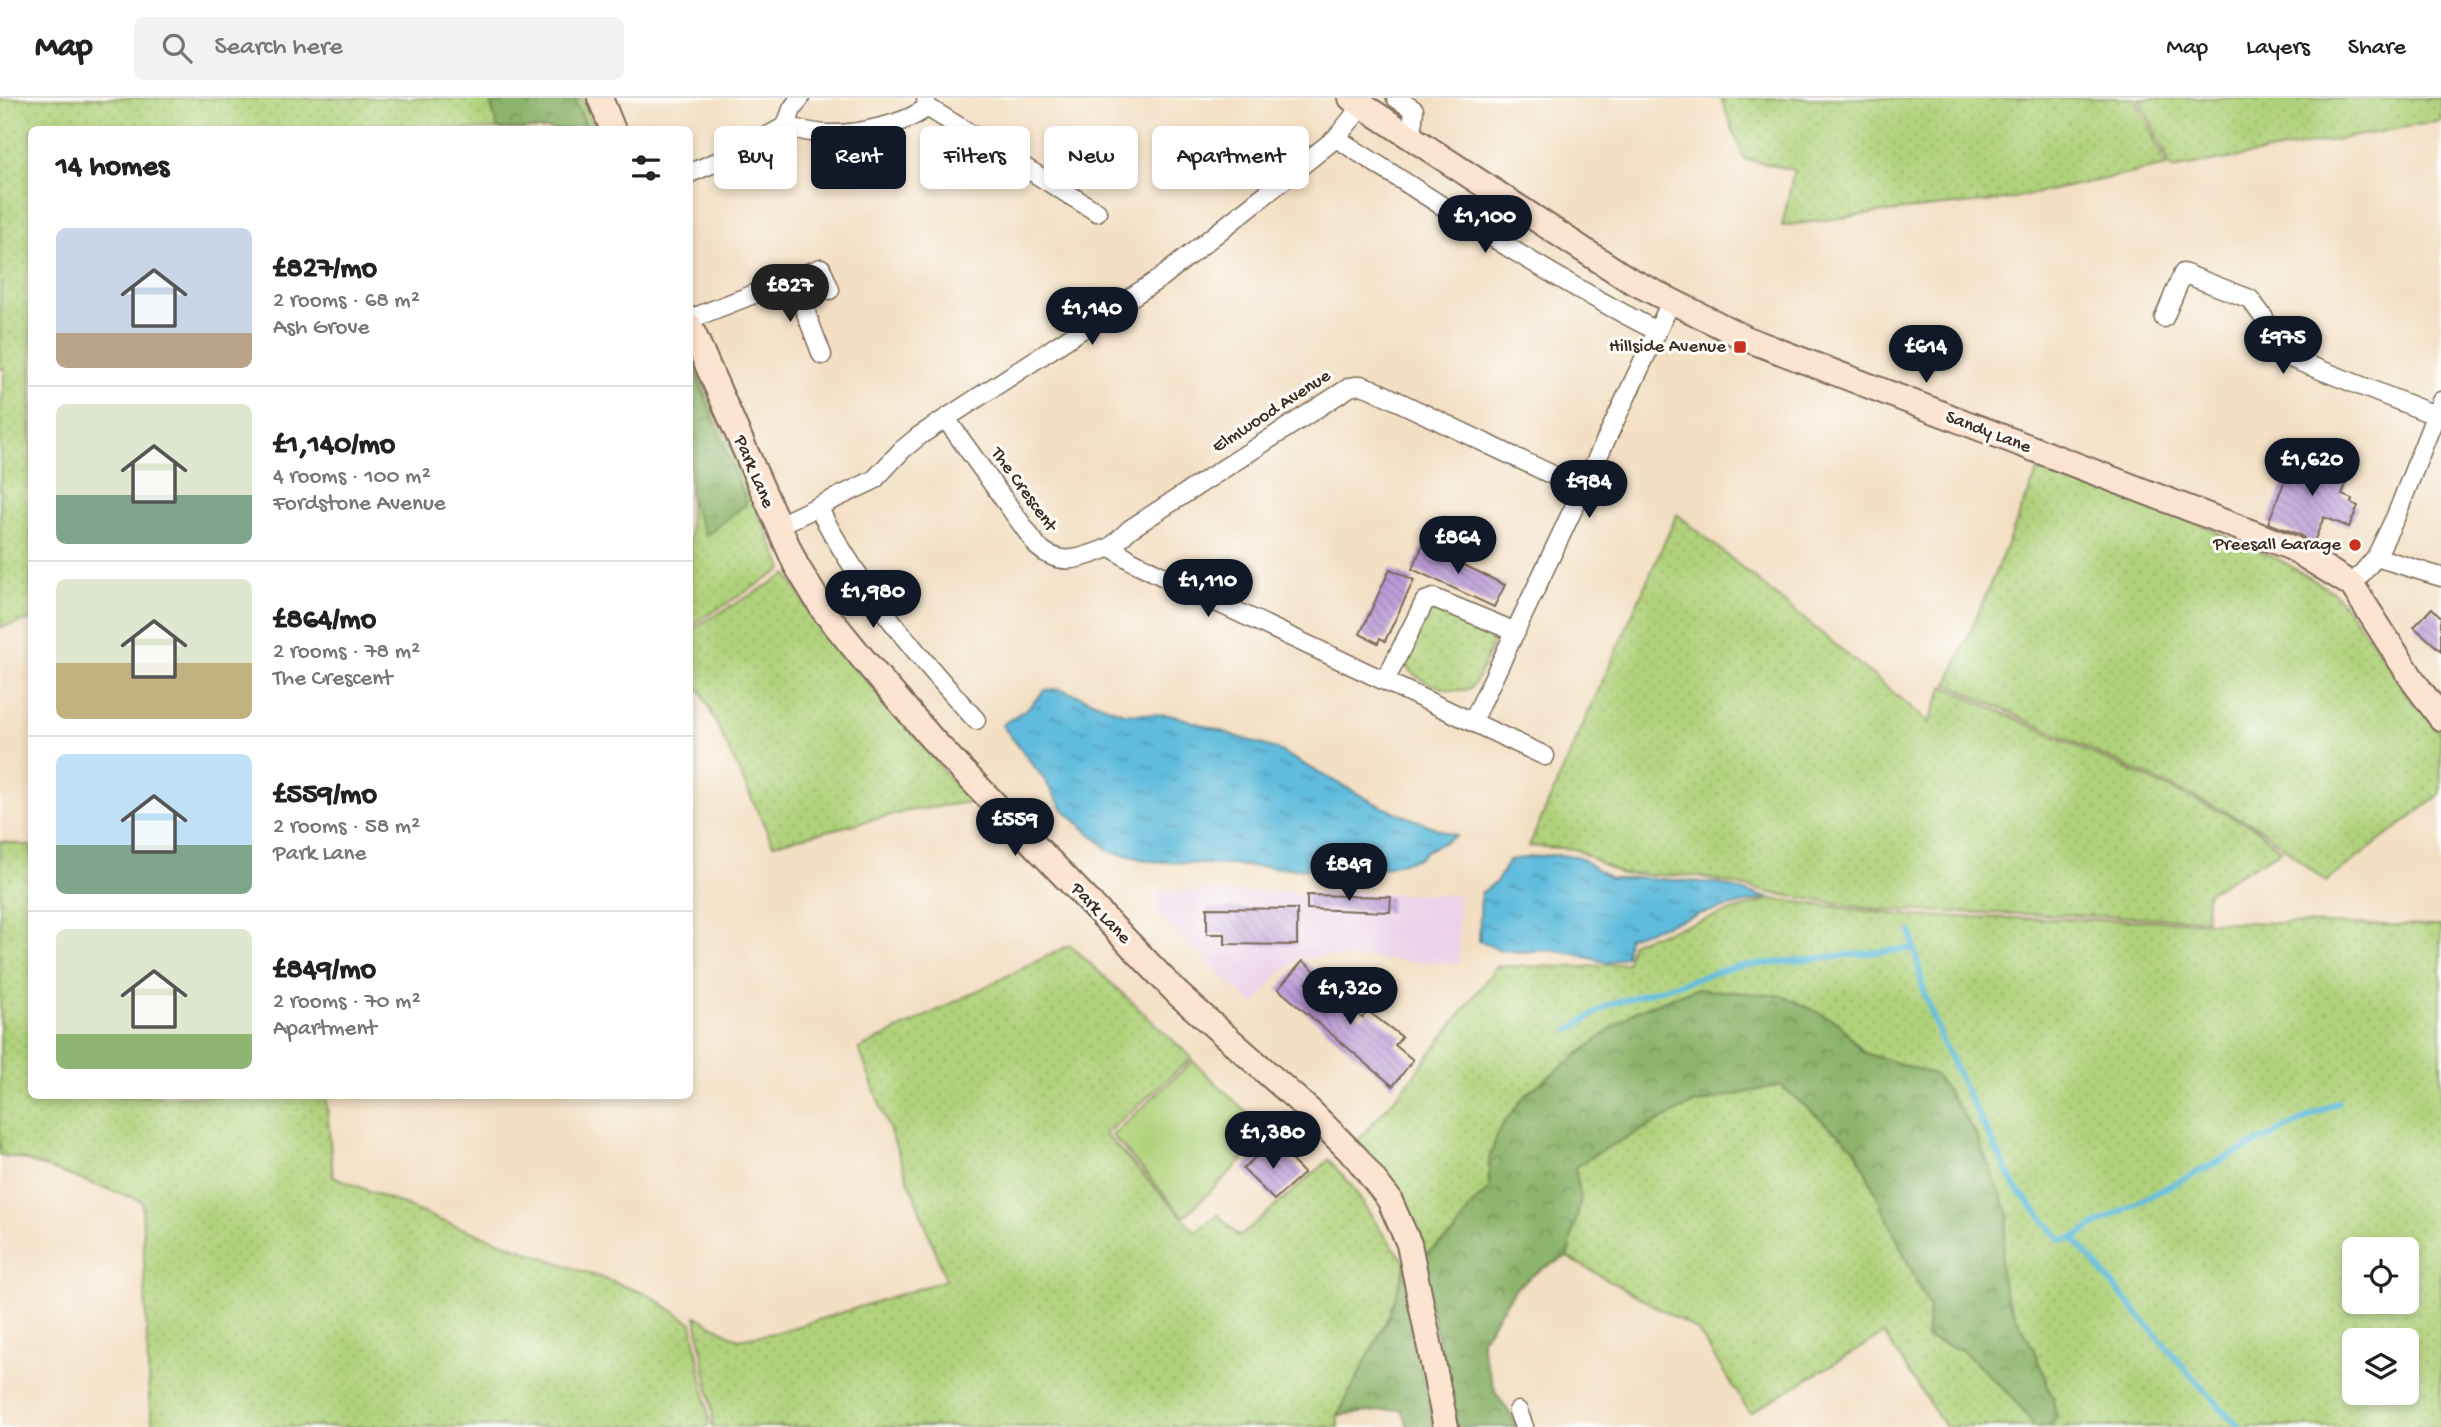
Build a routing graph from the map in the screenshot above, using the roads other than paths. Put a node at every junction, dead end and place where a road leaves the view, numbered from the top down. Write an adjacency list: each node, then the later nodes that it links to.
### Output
1 (600, 98): 6 (main road)
2 (800, 98): 7 (street)
3 (1396, 98): 10 (street)
4 (1356, 102): 9 (street); 10 (main road, Sandy Lane)
5 (926, 103): 8 (street); 13 (street)
6 (610, 126)
7 (786, 126)
8 (797, 128)
9 (1336, 138): 19 (street); 23 (street)
10 (1411, 138): 16 (main road, Sandy Lane)
11 (714, 163): 12 (street)
12 (693, 172)
13 (1097, 212)
14 (793, 279): 15 (street); 17 (street); 21 (street)
15 (830, 290)
16 (1671, 302): 19 (street); 30 (main road, Sandy Lane)
17 (693, 318)
18 (2164, 318): 22 (street)
19 (1657, 331): 24 (street)
20 (693, 333): 26 (main road, Park Lane)
21 (822, 355)
22 (2438, 408): 28 (street)
23 (946, 419): 25 (street); 27 (street, The Crescent)
24 (1582, 489): 27 (street, Elmwood Avenue); 31 (street)
25 (818, 507): 26 (street); 34 (street)
26 (777, 526): 37 (main road, Park Lane)
27 (1111, 547): 32 (street)
28 (2376, 557): 29 (street); 30 (street)
29 (2441, 577)
30 (2352, 585): 33 (main road, Sandy Lane)
31 (1516, 632): 32 (street); 35 (street)
32 (1385, 681): 35 (street)
33 (2441, 718)
34 (976, 720)
35 (1473, 721): 36 (street)
36 (1545, 756)
37 (1446, 1427)

